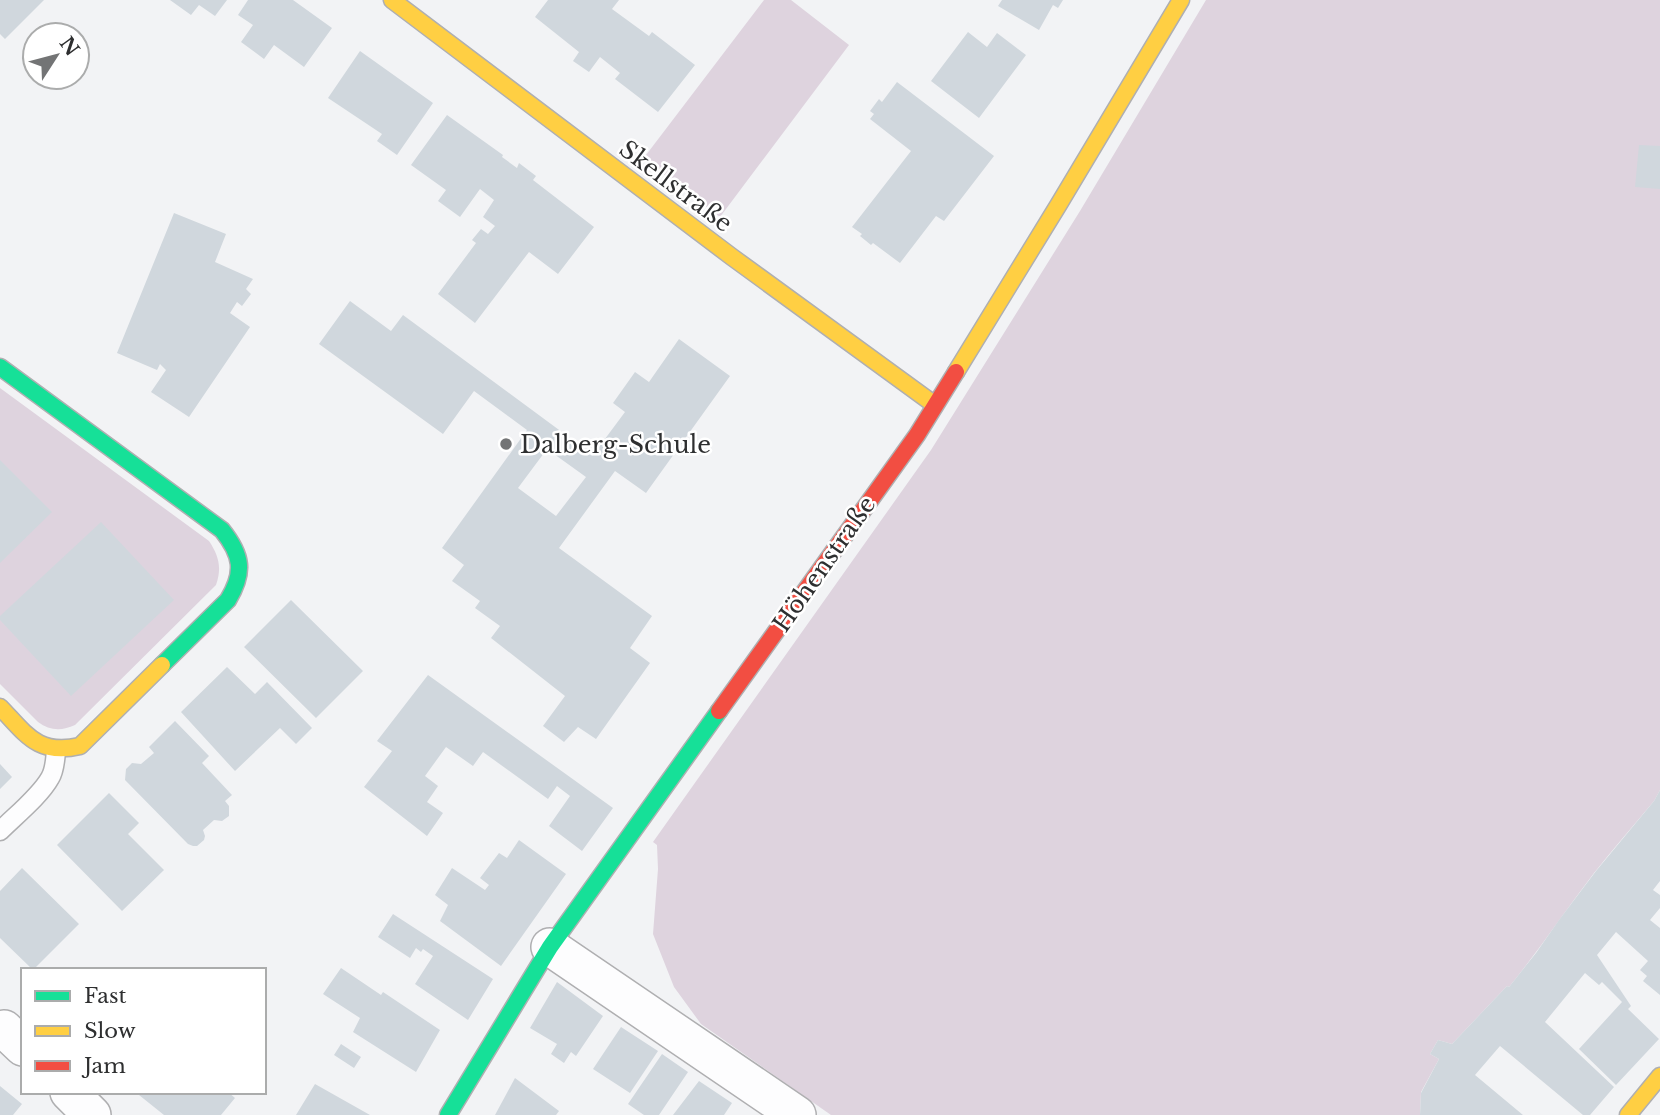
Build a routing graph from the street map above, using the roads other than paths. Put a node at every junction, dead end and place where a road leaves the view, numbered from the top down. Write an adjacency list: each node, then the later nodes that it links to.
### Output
1 (392, 0): 4 (street, Skellstraße)
2 (1181, 0): 4 (street, Höhenstraße)
3 (0, 368): 6 (street)
4 (935, 405): 8 (street, Höhenstraße)
5 (0, 707): 6 (street)
6 (55, 751): 7 (lane)
7 (0, 831)
8 (550, 947): 12 (street, Höhenstraße); 13 (street)
9 (1660, 1076): 14 (street)
10 (71, 1094): 11 (street)
11 (92, 1115)
12 (448, 1115)
13 (797, 1115)
14 (1628, 1115)

